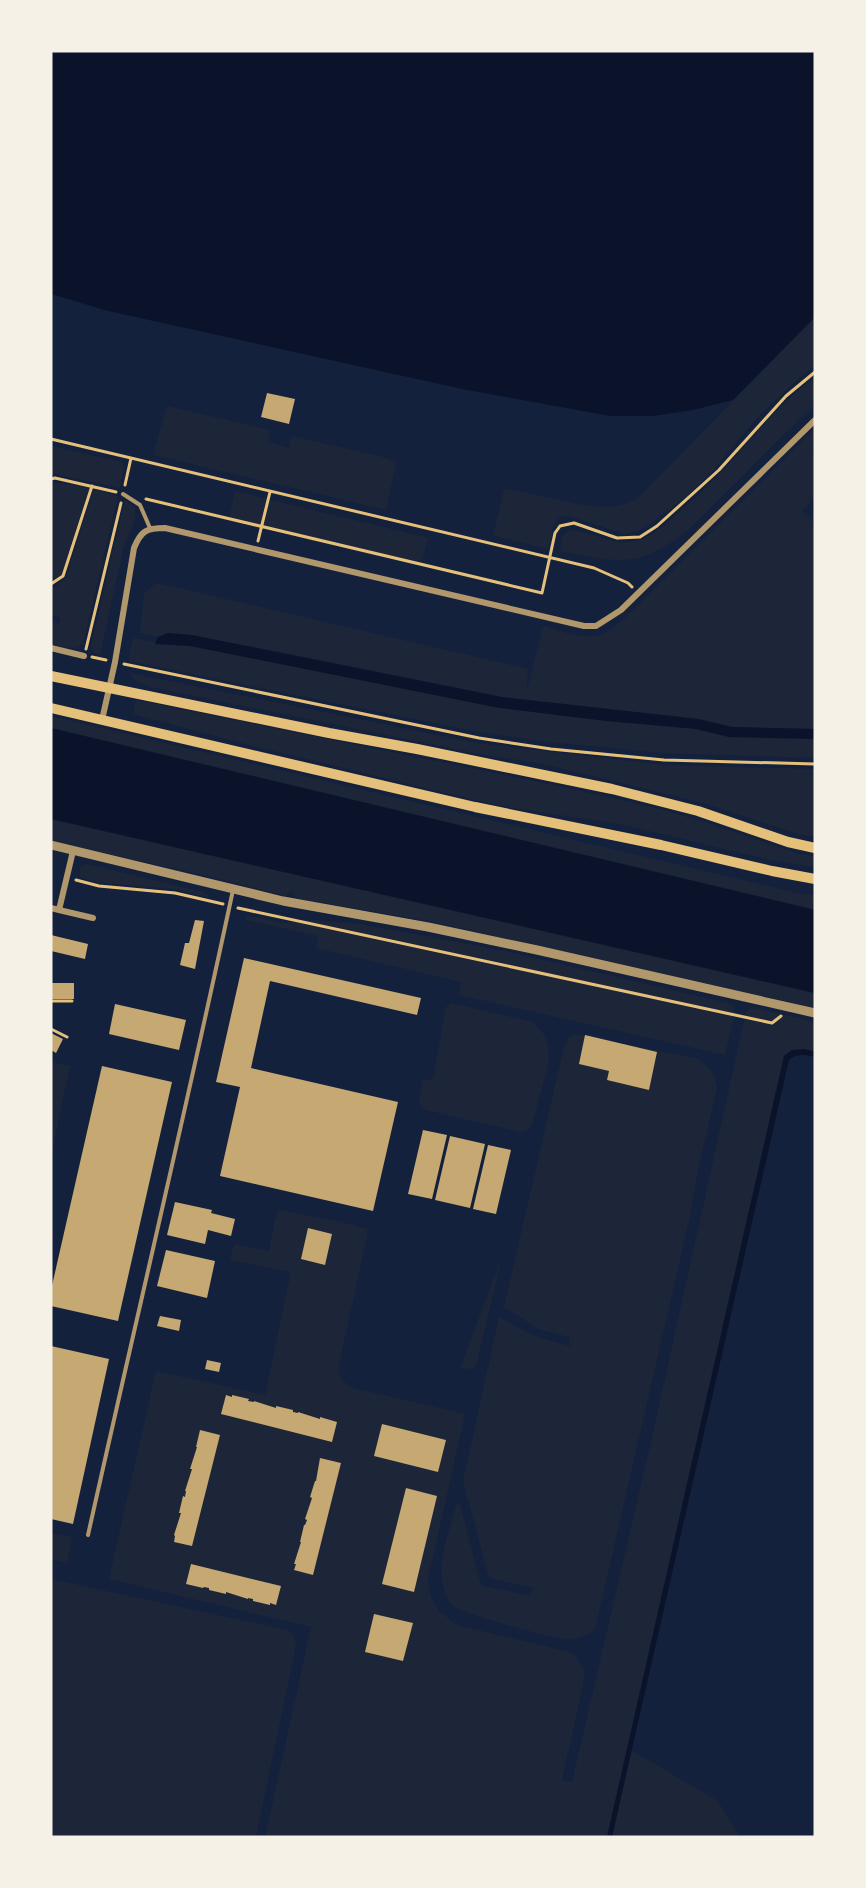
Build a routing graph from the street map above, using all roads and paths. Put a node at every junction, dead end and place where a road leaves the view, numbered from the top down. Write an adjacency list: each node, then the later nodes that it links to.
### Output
1 (815, 372): 13 (path)
2 (815, 420): 15 (street)
3 (51, 439): 4 (path)
4 (131, 458): 7 (path); 8 (path)
5 (52, 478): 6 (path)
6 (92, 486): 8 (path); 14 (path)
7 (270, 492): 10 (path); 13 (path)
8 (123, 494): 11 (lane); 17 (path)
9 (146, 499): 10 (path)
10 (262, 526): 12 (path); 13 (path)
11 (150, 528): 12 (street); 18 (street)
12 (256, 548): 15 (street)
13 (550, 557): 15 (path)
14 (51, 584)
15 (638, 592)
16 (51, 648): 17 (street)
17 (84, 656): 18 (path)
18 (115, 662): 20 (street); 23 (path)
19 (51, 676): 20 (main road)
20 (109, 689): 22 (street); 25 (main road)
21 (51, 708): 22 (main road)
22 (102, 720): 28 (main road)
23 (815, 764)
24 (51, 845): 26 (street)
25 (815, 848)
26 (73, 851): 27 (street); 29 (street)
27 (67, 878): 30 (path); 32 (street)
28 (815, 879)
29 (233, 890): 30 (lane); 36 (street)
30 (230, 906): 36 (path); 40 (lane)
31 (51, 909): 32 (street)
32 (59, 910): 33 (street)
33 (93, 918)
34 (51, 1001): 35 (path)
35 (72, 1001)
36 (792, 1008): 37 (street)
37 (815, 1013)
38 (51, 1029): 39 (path)
39 (67, 1037)
40 (88, 1535)

